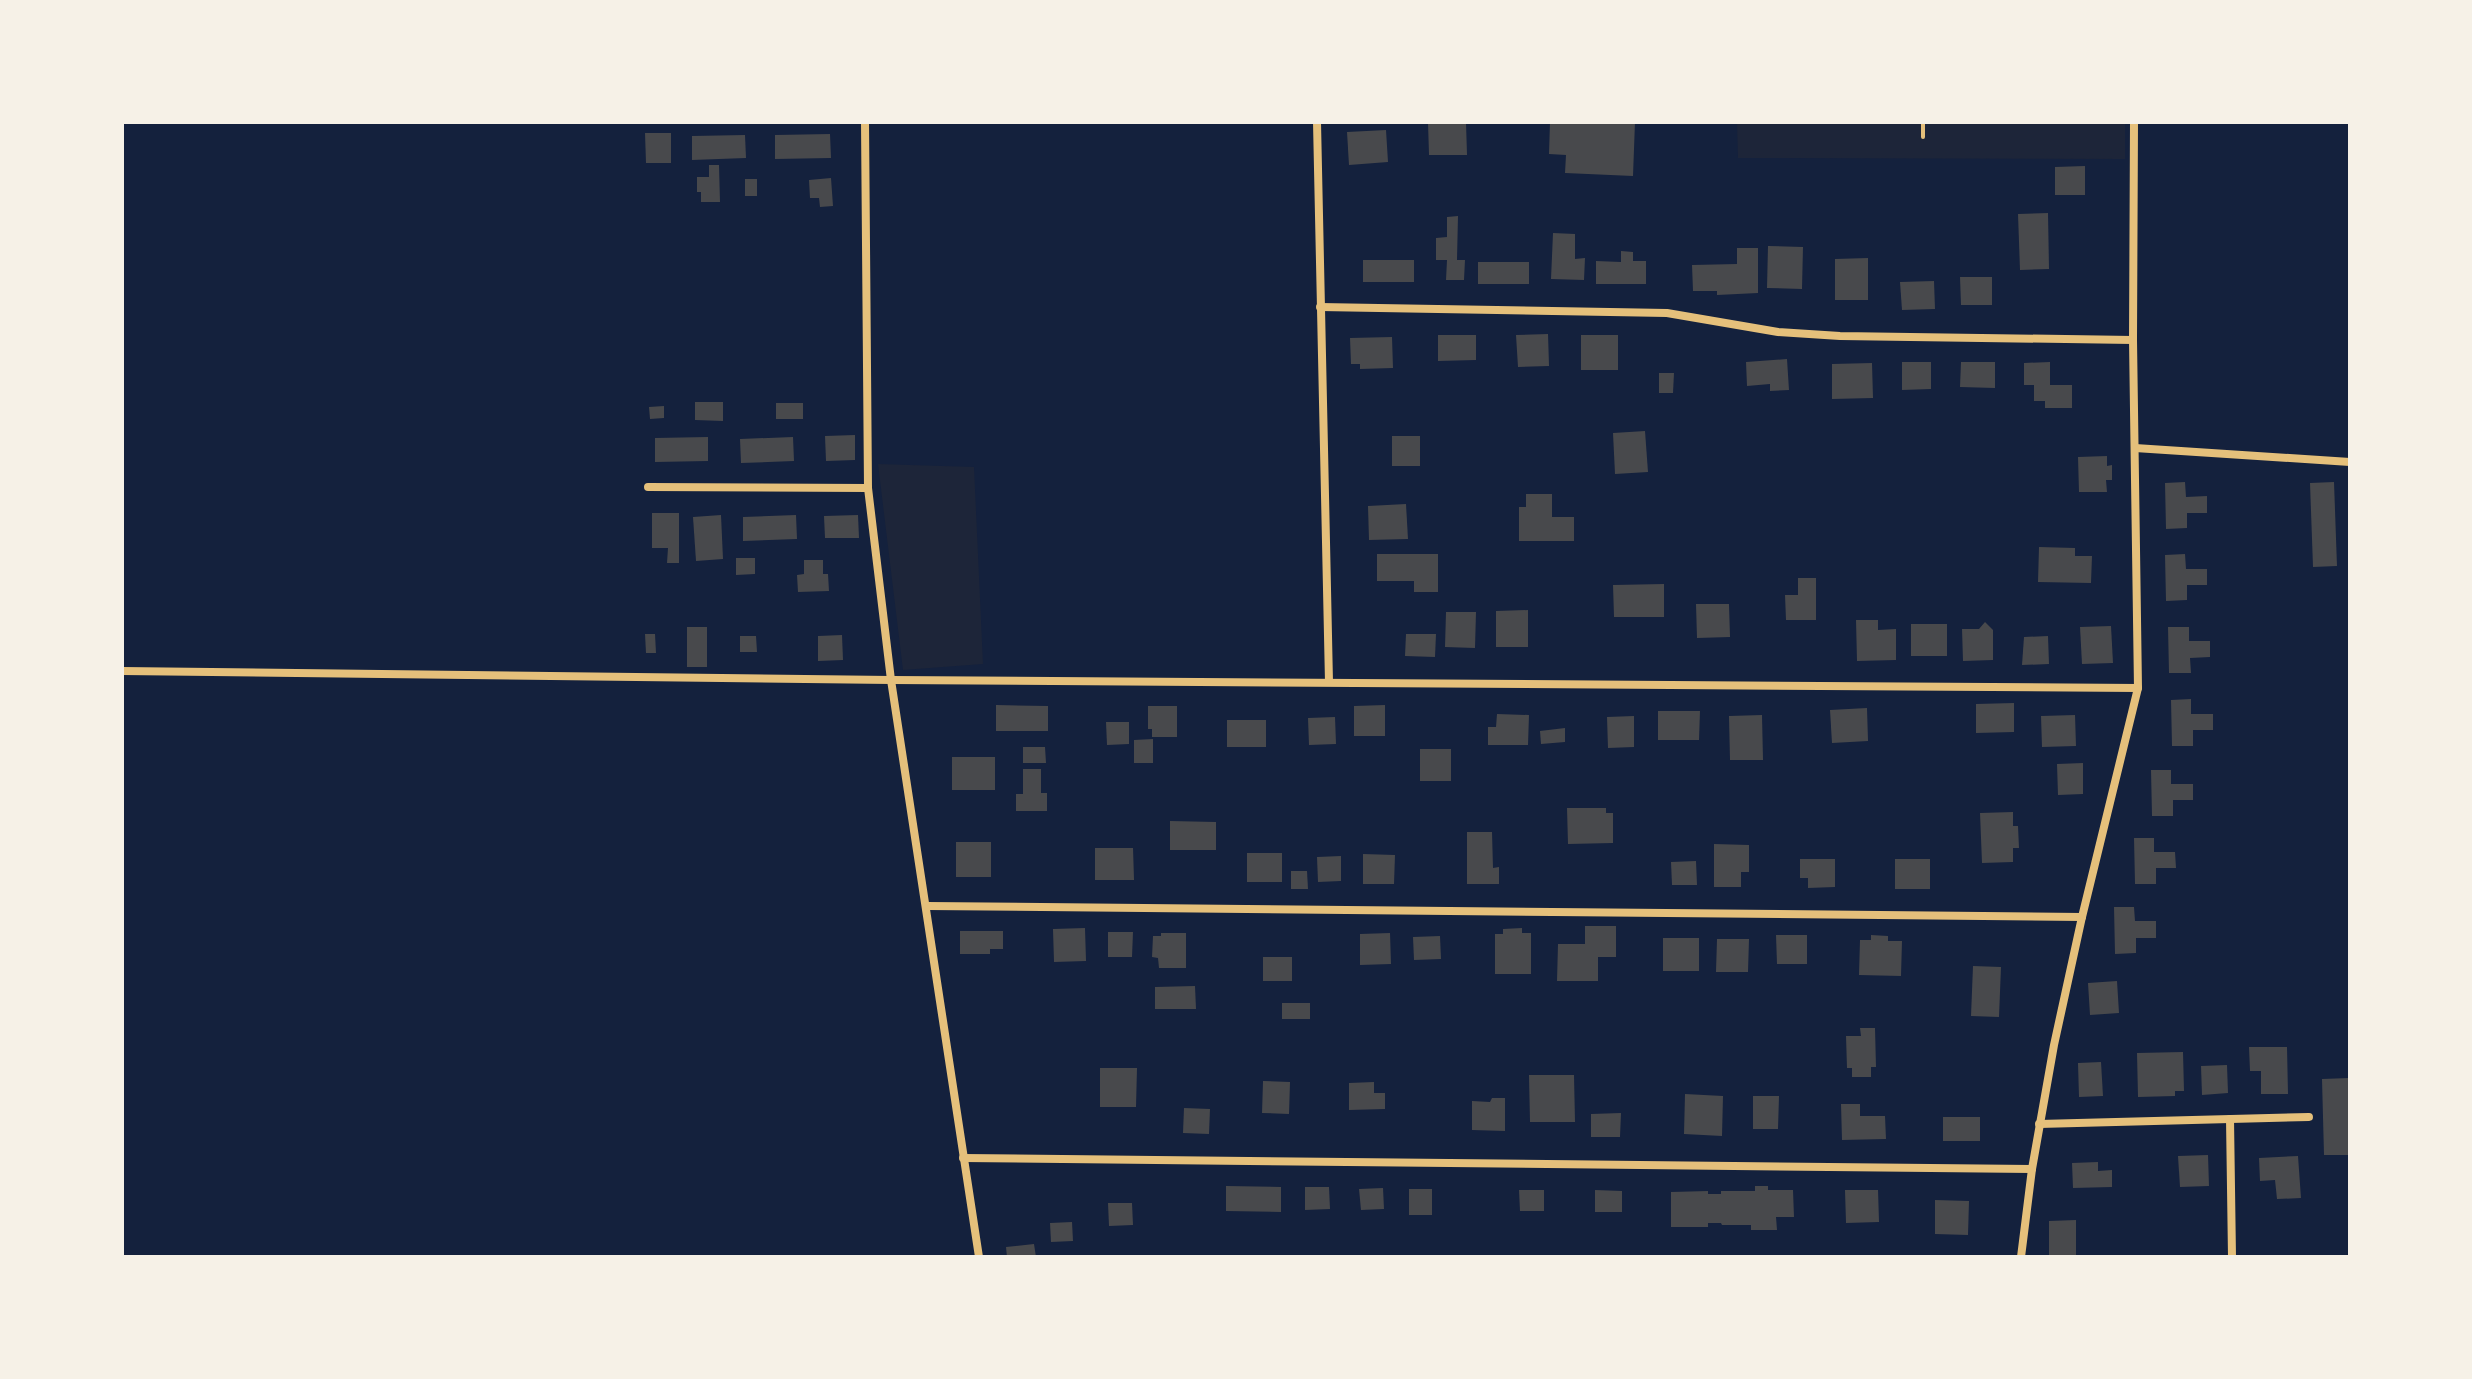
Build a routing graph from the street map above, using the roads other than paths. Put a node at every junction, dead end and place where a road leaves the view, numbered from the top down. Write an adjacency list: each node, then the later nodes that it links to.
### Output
1 (865, 122): 9 (street)
2 (1317, 122): 4 (street)
3 (2134, 122): 5 (street)
4 (1320, 307): 5 (street); 12 (street)
5 (2133, 340): 6 (street)
6 (2135, 448): 7 (street); 13 (street)
7 (2350, 462)
8 (648, 487): 9 (street)
9 (868, 488): 11 (street)
10 (122, 671): 11 (street)
11 (891, 680): 12 (street); 14 (street)
12 (1329, 682): 13 (street)
13 (2138, 688): 15 (street)
14 (927, 906): 15 (street); 19 (street)
15 (2082, 917): 18 (street)
16 (2309, 1117): 17 (street)
17 (2230, 1119): 18 (street); 23 (street)
18 (2039, 1124): 20 (street)
19 (963, 1158): 20 (street); 21 (street)
20 (2032, 1169): 22 (street)
21 (979, 1257)
22 (2021, 1257)
23 (2232, 1257)

